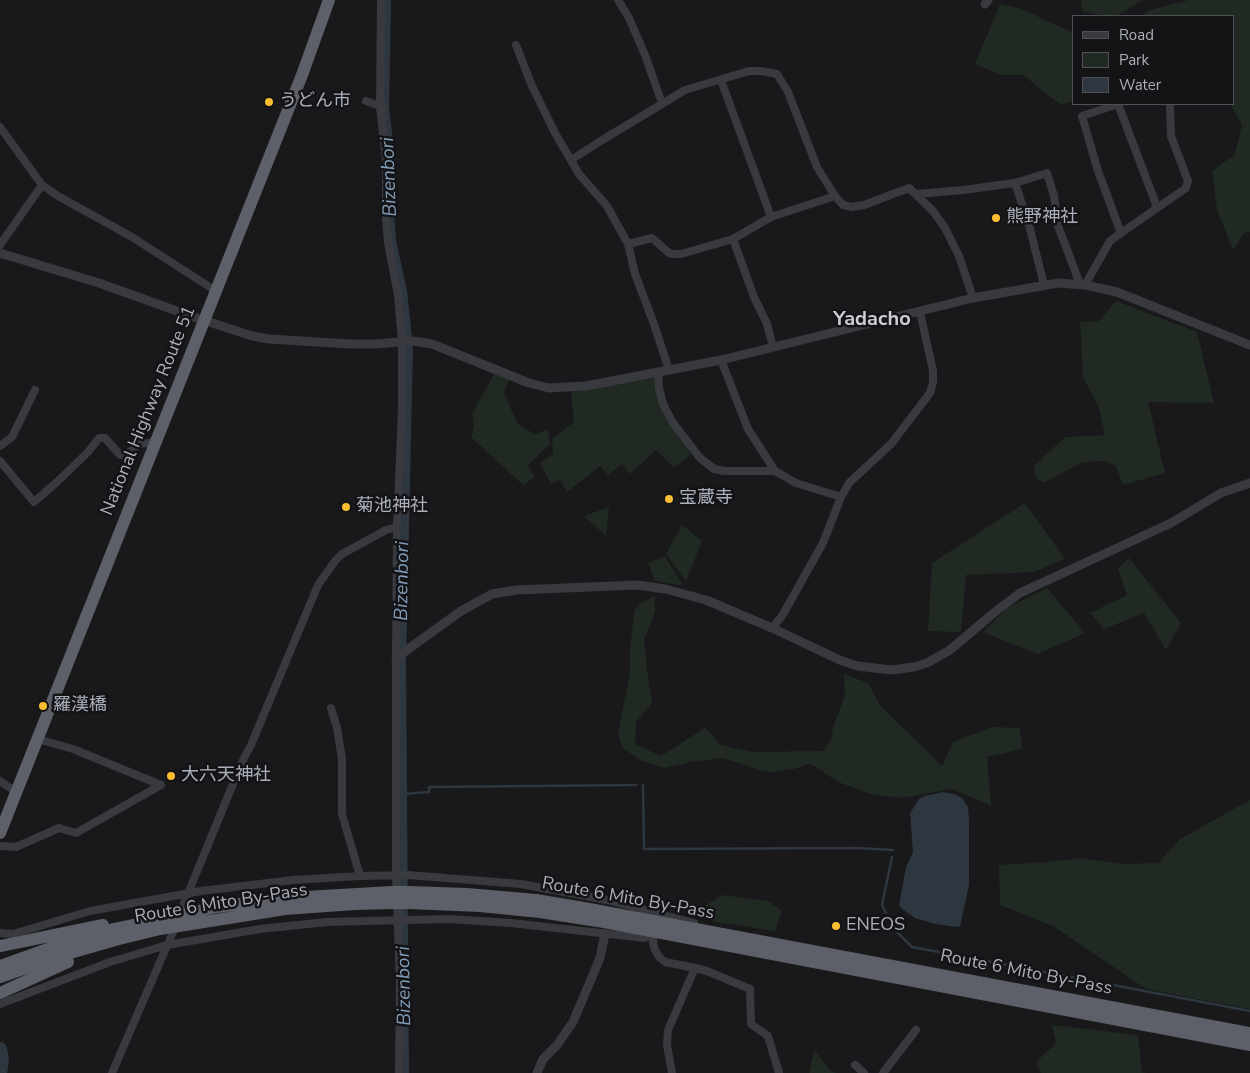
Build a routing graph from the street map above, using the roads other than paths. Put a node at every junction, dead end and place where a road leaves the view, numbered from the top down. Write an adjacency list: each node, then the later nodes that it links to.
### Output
1 (329, 0): 27 (highway, National Highway Route 51)
2 (381, 0): 11 (street)
3 (618, 0): 7 (street)
4 (516, 45): 13 (street)
5 (720, 80): 7 (street); 17 (street); 19 (street)
6 (366, 101): 11 (street)
7 (662, 103): 13 (street)
8 (1115, 105): 20 (street)
9 (1118, 105): 18 (street)
10 (1170, 105): 18 (street)
11 (382, 107): 31 (street)
12 (0, 127): 15 (street)
13 (571, 160): 22 (street)
14 (1015, 182): 16 (street); 25 (street); 26 (street)
15 (42, 185): 23 (street); 27 (street)
16 (917, 194): 17 (street); 28 (street)
17 (834, 196): 19 (street)
18 (1158, 208): 20 (street)
19 (771, 217): 21 (street)
20 (1121, 233): 25 (street)
21 (733, 239): 22 (street); 33 (street)
22 (628, 244): 35 (street)
23 (0, 245)
24 (0, 253): 30 (street)
25 (1082, 284): 26 (street); 32 (street)
26 (1044, 285): 28 (street)
27 (216, 291): 30 (highway, National Highway Route 51)
28 (973, 298): 29 (street)
29 (920, 312): 33 (street); 43 (street)
30 (204, 320): 31 (street); 38 (highway, National Highway Route 51)
31 (407, 342): 36 (street); 44 (street)
32 (1250, 345)
33 (773, 347): 34 (street)
34 (721, 360): 35 (street); 41 (street)
35 (669, 370): 36 (street)
36 (658, 372): 41 (street)
37 (35, 390): 39 (street)
38 (155, 442): 40 (street); 48 (highway, National Highway Route 51)
39 (0, 446)
40 (0, 461)
41 (775, 471): 43 (street)
42 (1250, 483): 45 (street)
43 (841, 497): 45 (street)
44 (397, 527): 46 (street); 55 (street)
45 (772, 628): 46 (street)
46 (401, 655): 53 (street)
47 (331, 708): 54 (street)
48 (37, 739): 50 (highway, National Highway Route 51); 52 (street)
49 (0, 781): 50 (street)
50 (16, 792): 51 (highway, National Highway Route 51)
51 (0, 834)
52 (0, 846)
53 (402, 875): 54 (street); 59 (street); 66 (street)
54 (360, 876): 55 (street)
55 (188, 894): 58 (street); 64 (street)
56 (392, 897): 57 (highway, Route 6 Mito By-Pass, bridge); 60 (highway, Route 6 Mito By-Pass); 61 (highway, Route 6 Mito By-Pass)
57 (409, 897): 63 (highway, Route 6 Mito By-Pass); 66 (highway, Route 6 Mito By-Pass)
58 (182, 908)
59 (403, 920): 65 (street); 67 (street); 79 (street)
60 (136, 924): 68 (highway); 69 (highway, Route 6 Mito By-Pass)
61 (160, 930): 71 (highway, Route 6 Mito By-Pass); 72 (highway)
62 (173, 932): 67 (street)
63 (654, 932): 65 (street); 70 (street); 76 (highway, Route 6 Mito By-Pass)
64 (0, 933)
65 (605, 934): 80 (street)
66 (729, 934): 75 (highway, Route 6 Mito By-Pass)
67 (167, 945): 73 (street); 78 (street)
68 (0, 946)
69 (0, 966)
70 (695, 968): 81 (street); 82 (street)
71 (0, 977)
72 (0, 993)
73 (0, 1004)
74 (916, 1030): 84 (street)
75 (1250, 1033)
76 (1250, 1045)
77 (855, 1065): 83 (street)
78 (112, 1073)
79 (399, 1073)
80 (537, 1073)
81 (670, 1073)
82 (779, 1073)
83 (864, 1073)
84 (883, 1073)

